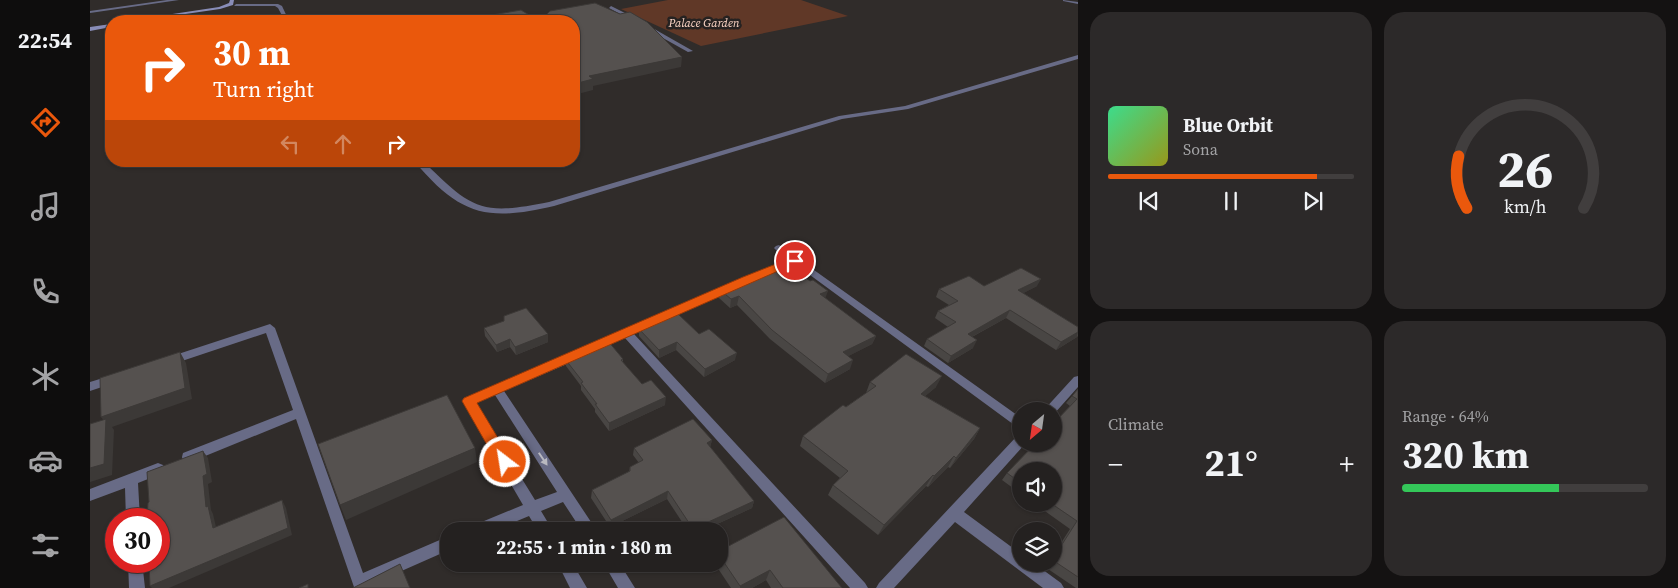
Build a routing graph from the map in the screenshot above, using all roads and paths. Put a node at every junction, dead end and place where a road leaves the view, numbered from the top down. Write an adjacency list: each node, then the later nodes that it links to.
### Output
1 (174, 0): 2 (street); 8 (street)
2 (177, 0)
3 (232, 0): 9 (street)
4 (1065, 0): 6 (street)
5 (238, 2): 10 (street); 11 (street)
6 (1078, 3)
7 (612, 6): 14 (street)
8 (90, 12)
9 (170, 15)
10 (188, 15)
11 (285, 15)
12 (105, 26): 13 (street)
13 (90, 28)
14 (690, 51)
15 (1078, 57): 16 (street)
16 (424, 167)
17 (779, 248): 18 (street)
18 (795, 261): 19 (street); 29 (street)
19 (764, 273)
20 (746, 280): 21 (street)
21 (627, 333): 26 (street); 49 (street)
22 (159, 364): 28 (street)
23 (125, 376): 25 (street)
24 (1078, 380): 27 (street)
25 (90, 387)
26 (497, 389): 32 (street, one-way to 32); 35 (street)
27 (1057, 402)
28 (300, 412): 31 (street); 40 (street)
29 (1012, 418)
30 (1012, 450): 36 (street)
31 (131, 480): 33 (street); 34 (street)
32 (566, 494): 35 (street); 39 (street)
33 (90, 495)
34 (132, 508)
35 (532, 508): 37 (street); 38 (street)
36 (954, 513): 41 (street); 50 (street)
37 (499, 522)
38 (541, 522)
39 (584, 522)
40 (440, 547)
41 (1012, 556)
42 (570, 572): 47 (street)
43 (616, 572): 48 (street)
44 (1034, 572): 51 (street)
45 (136, 573): 46 (street)
46 (137, 588)
47 (579, 588)
48 (627, 588)
49 (860, 588)
50 (884, 588)
51 (1056, 588)

